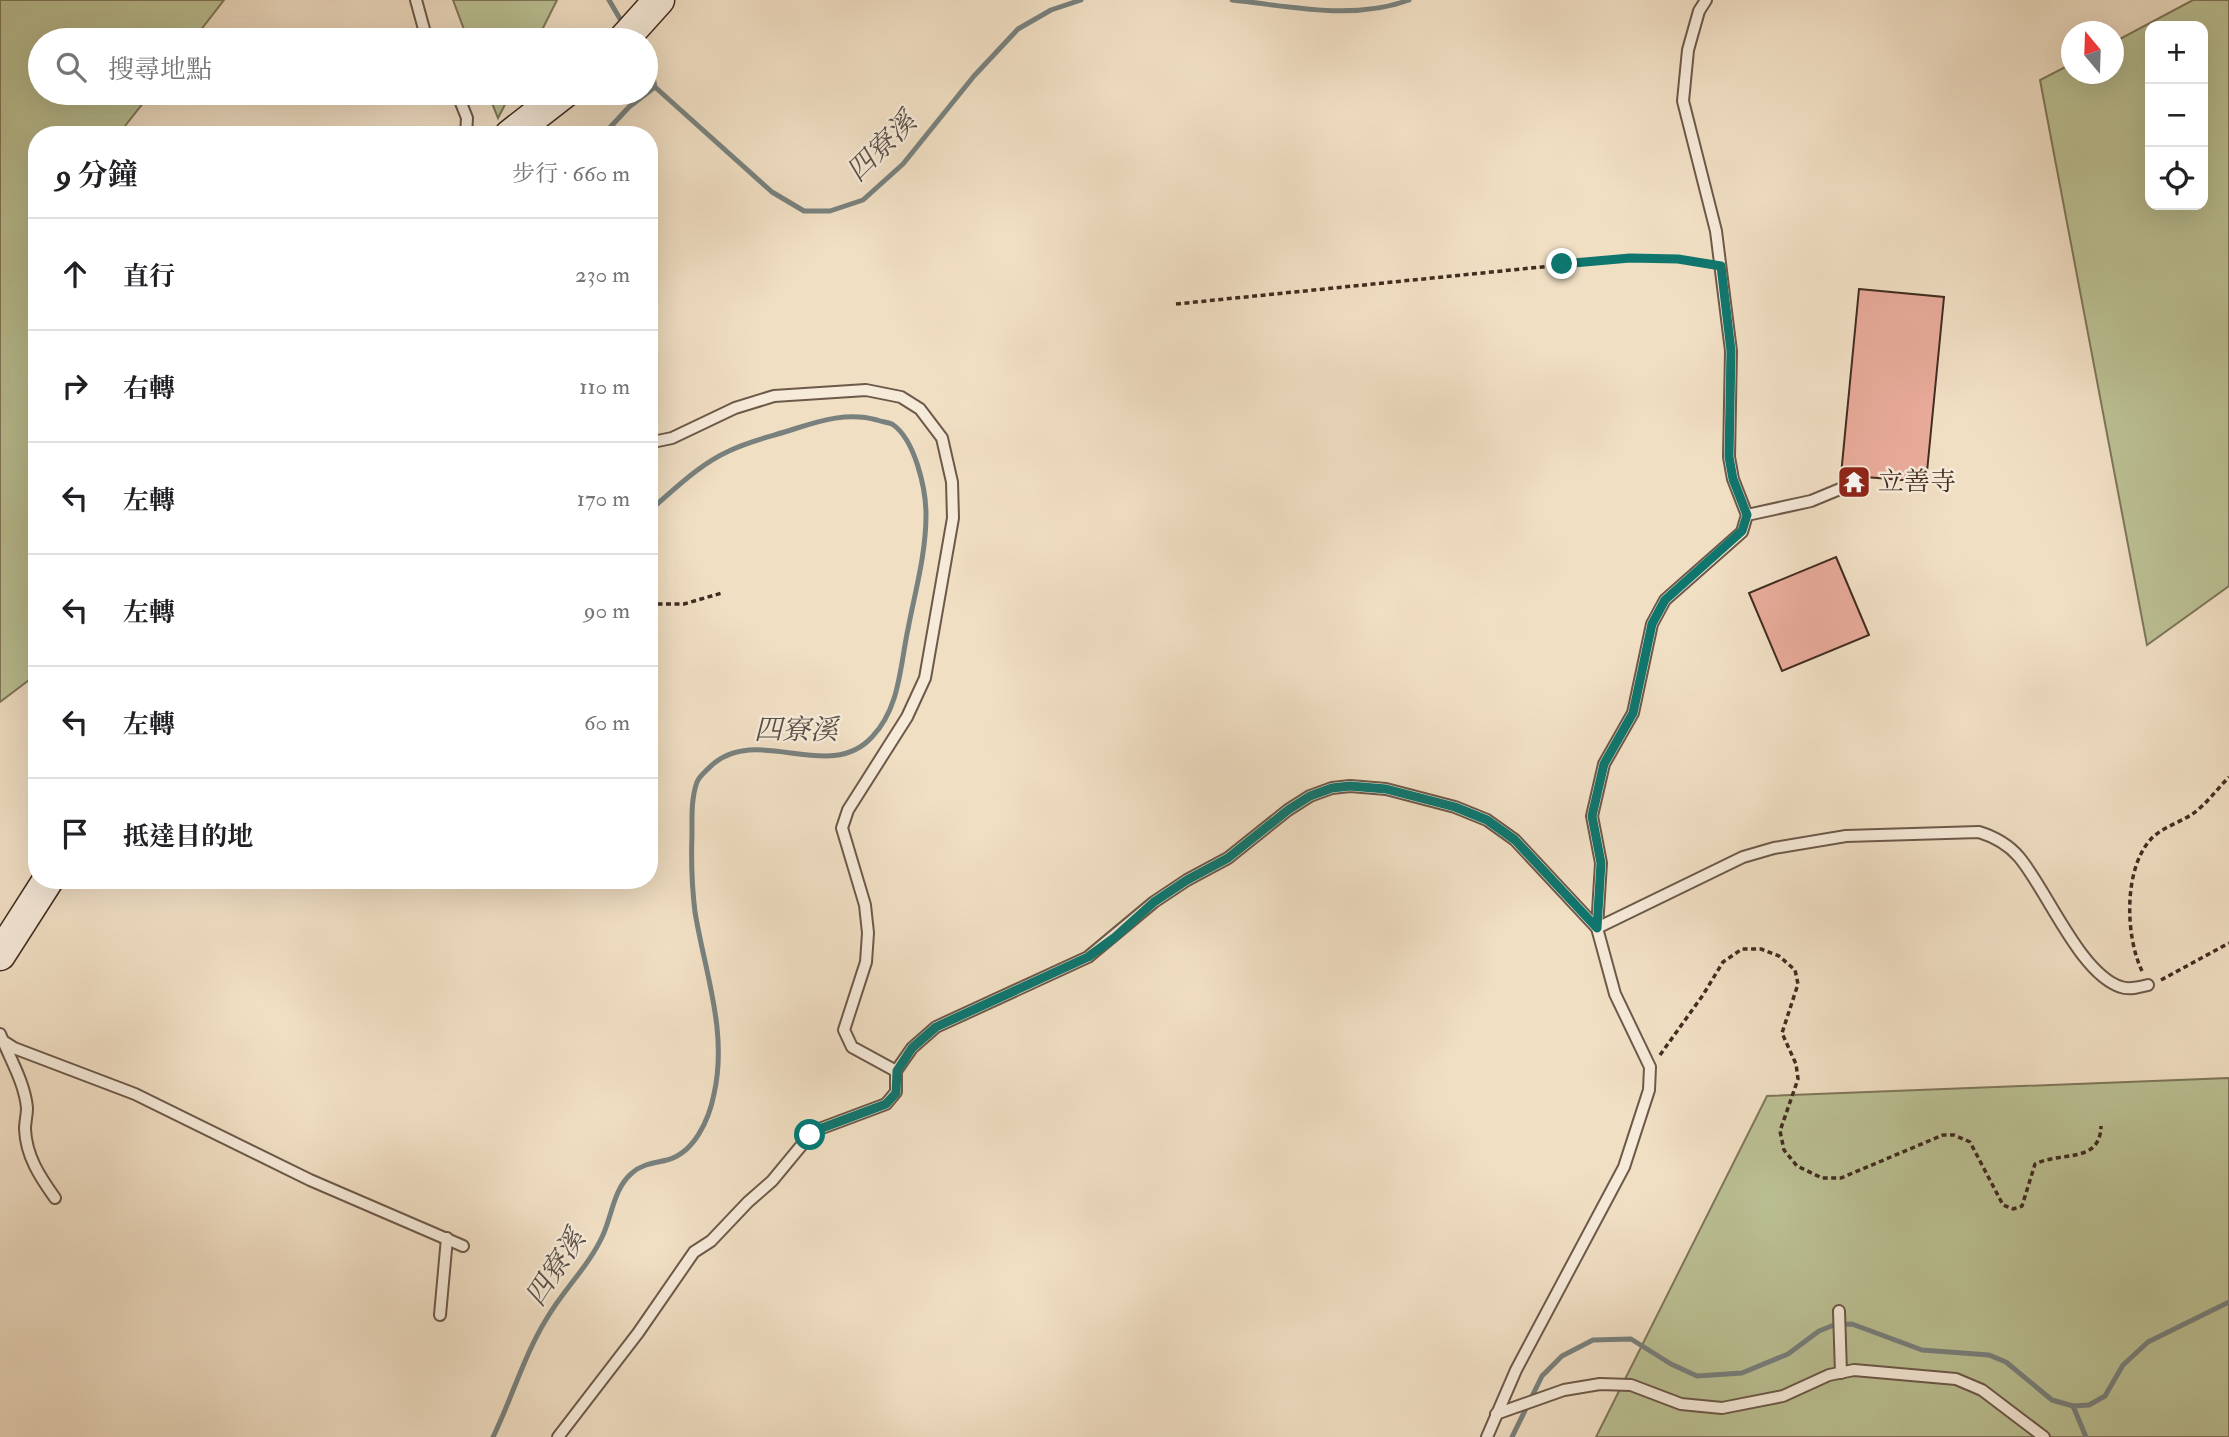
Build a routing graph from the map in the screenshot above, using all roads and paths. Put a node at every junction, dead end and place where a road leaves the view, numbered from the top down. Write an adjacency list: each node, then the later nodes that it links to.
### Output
1 (416, 0): 4 (lane)
2 (659, 0): 5 (street)
3 (1706, 0): 10 (lane)
4 (424, 28)
5 (634, 28)
6 (462, 105): 8 (lane)
7 (549, 105): 9 (street)
8 (467, 126)
9 (522, 126)
10 (1721, 266): 11 (path); 14 (lane)
11 (1176, 304)
12 (658, 441): 25 (lane)
13 (1840, 489): 14 (lane)
14 (1747, 515): 19 (lane)
15 (722, 593): 16 (path)
16 (658, 604)
17 (2229, 777): 22 (path)
18 (42, 889): 21 (street)
19 (1597, 928): 22 (lane); 24 (lane); 25 (lane)
20 (2229, 943): 22 (path)
21 (0, 955)
22 (2148, 985)
23 (2, 1038): 27 (lane); 28 (lane)
24 (1650, 1067): 26 (path); 33 (lane)
25 (897, 1071): 34 (lane)
26 (2101, 1126)
27 (55, 1198)
28 (447, 1238): 29 (lane); 31 (lane)
29 (463, 1246)
30 (1839, 1311): 32 (lane)
31 (440, 1315)
32 (1841, 1373): 33 (lane); 36 (lane)
33 (1496, 1413): 35 (lane)
34 (558, 1437)
35 (1487, 1437)
36 (2044, 1437)

